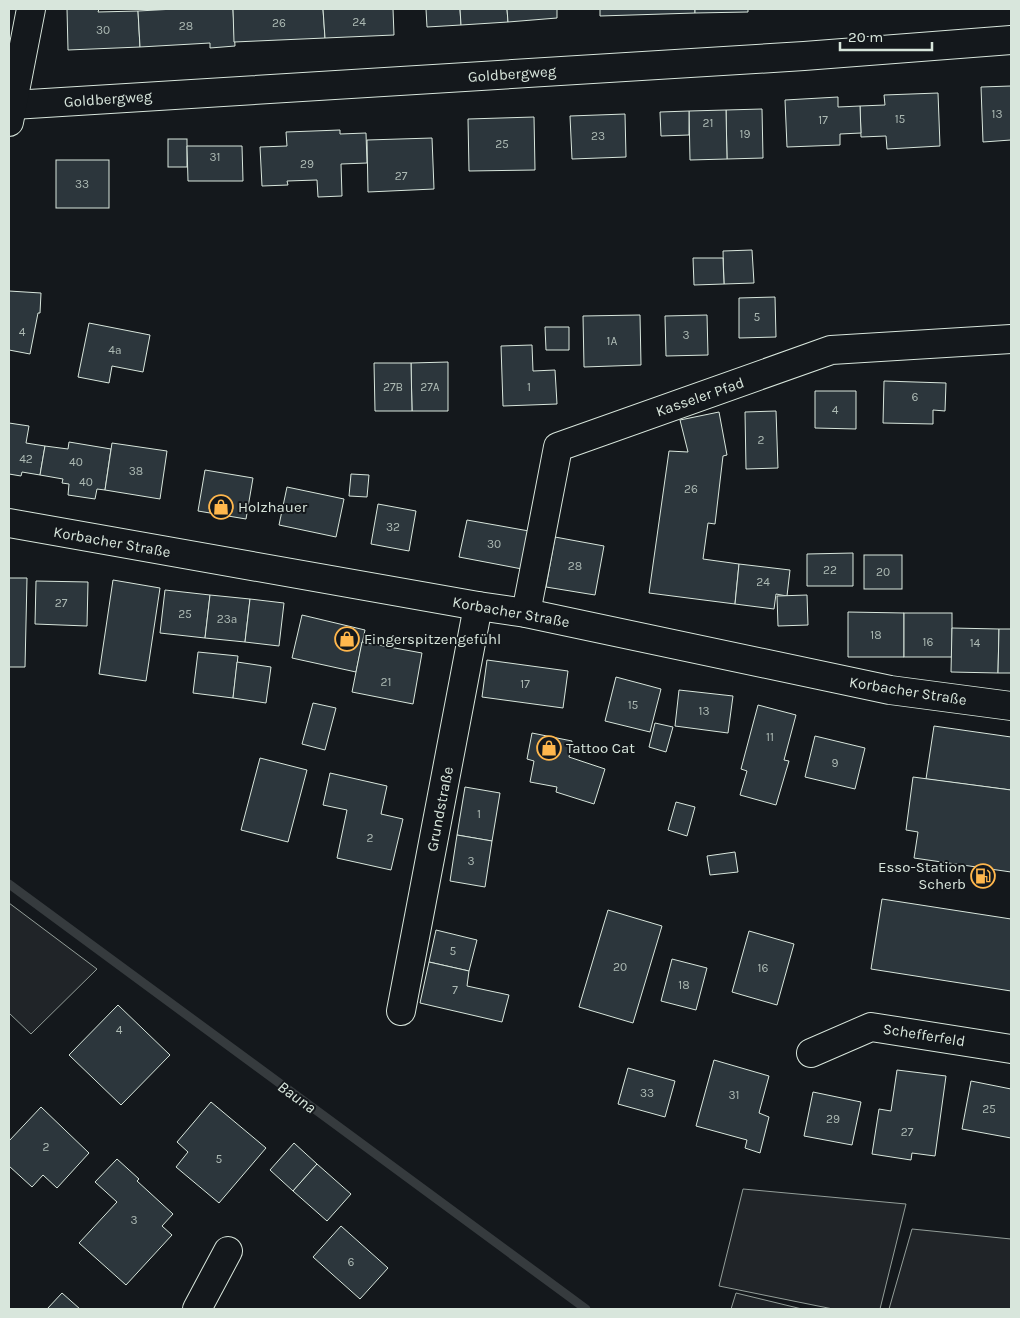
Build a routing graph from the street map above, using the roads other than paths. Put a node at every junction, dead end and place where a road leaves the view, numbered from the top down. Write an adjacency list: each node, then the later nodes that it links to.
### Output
1 (31, 9): 3 (street)
2 (1011, 40): 3 (street, Goldbergweg)
3 (10, 111)
4 (1011, 339): 7 (street, Kasseler Pfad)
5 (9, 524): 6 (street, Korbacher Straße)
6 (478, 606): 7 (street, Korbacher Straße); 9 (street, Grundstraße)
7 (526, 613): 8 (street, Korbacher Straße)
8 (1011, 706)
9 (401, 1011)
10 (1011, 1049): 11 (street, Schefferfeld)
11 (811, 1053)
12 (228, 1251): 13 (street)
13 (197, 1309)

